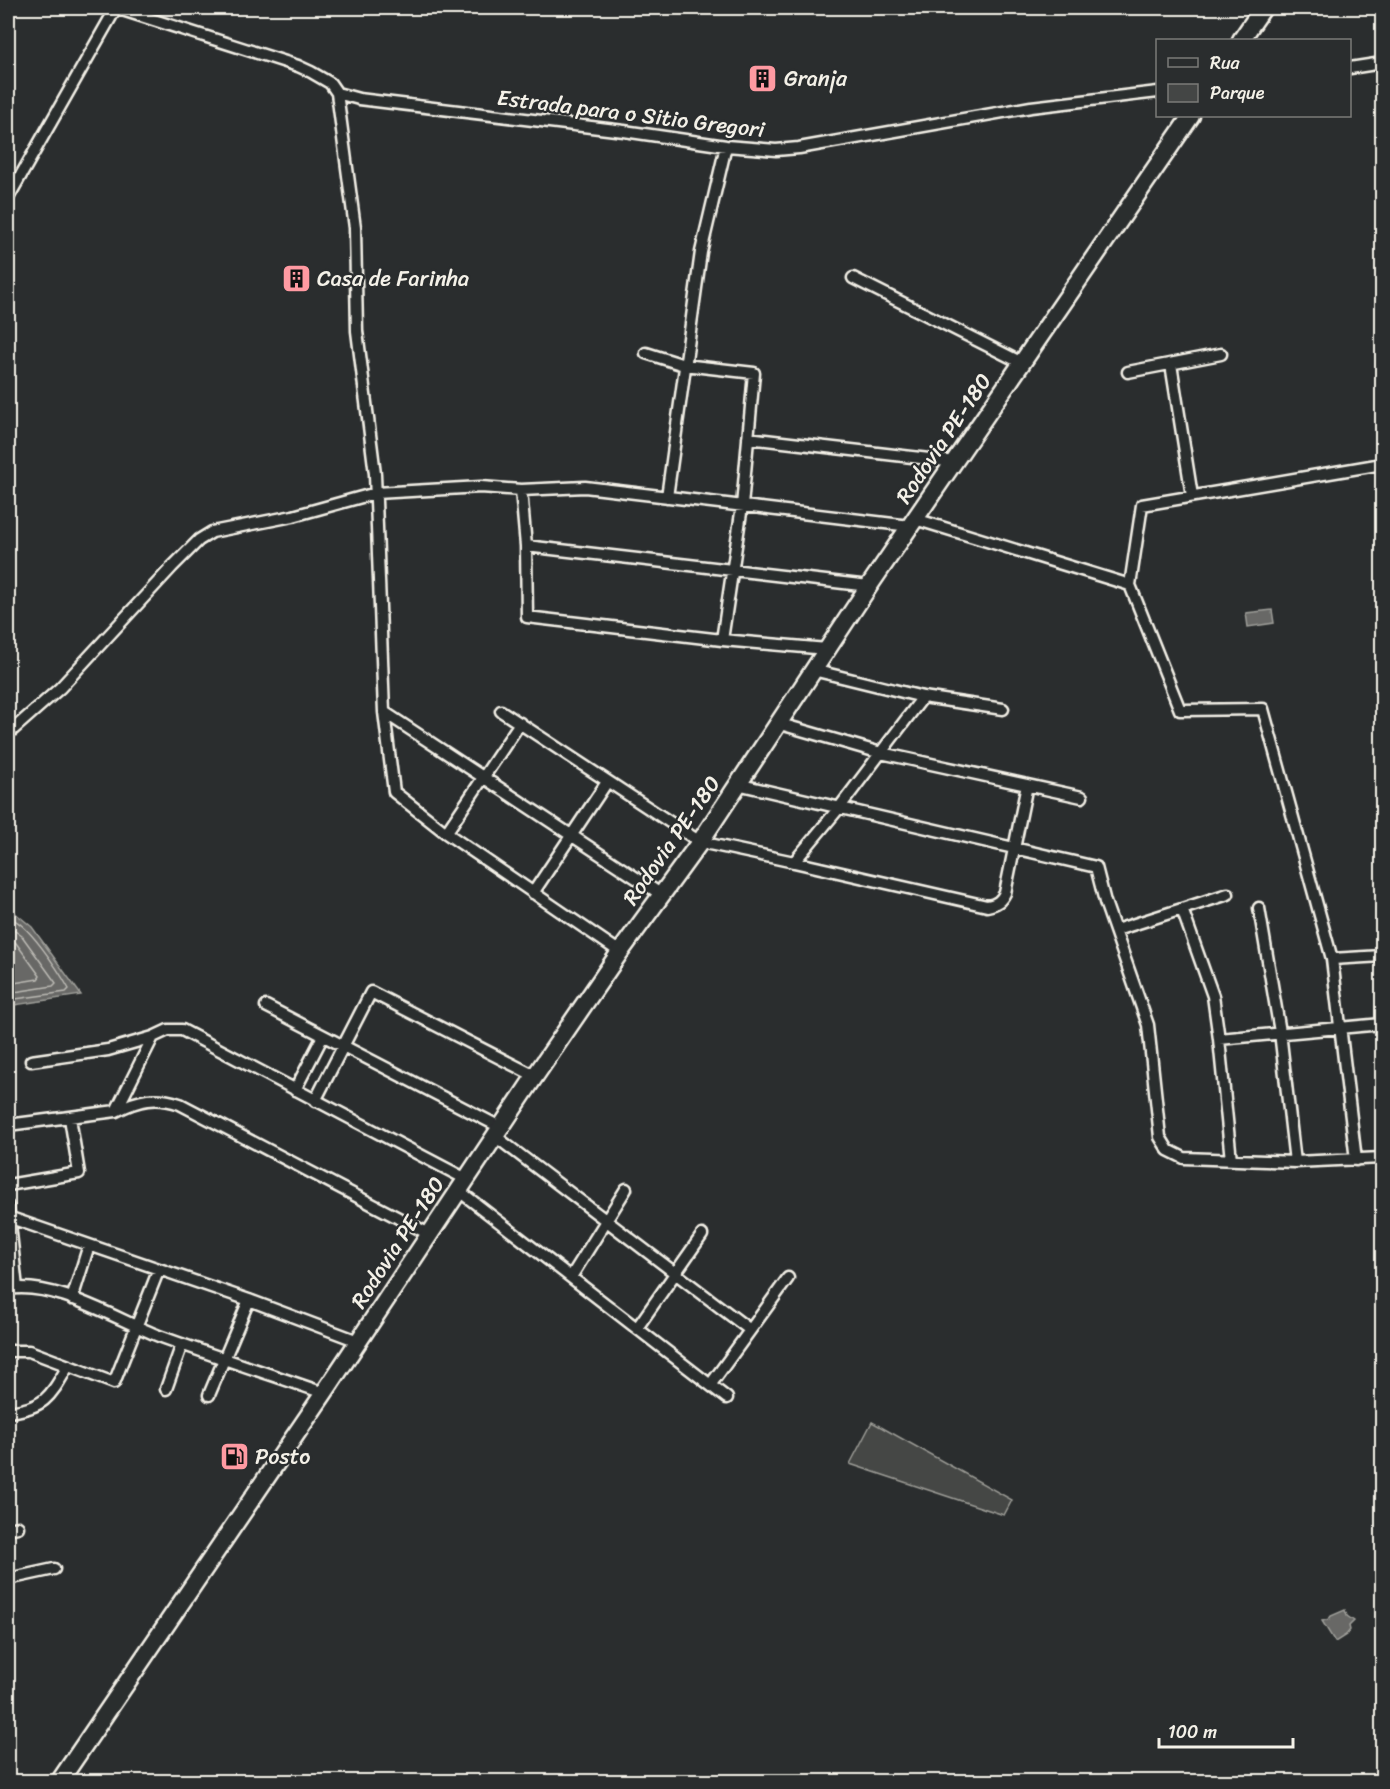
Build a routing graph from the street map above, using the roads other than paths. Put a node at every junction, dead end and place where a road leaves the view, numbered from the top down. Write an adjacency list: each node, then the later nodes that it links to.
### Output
1 (116, 8): 7 (street, Estrada para o Sitio Gregori); 10 (street)
2 (1263, 8): 3 (main road)
3 (1242, 39)
4 (1383, 63): 5 (street)
5 (1351, 68)
6 (1156, 92): 9 (street, Estrada para o Sitio Gregori)
7 (337, 93): 9 (street, Estrada para o Sitio Gregori); 22 (street)
8 (1190, 117): 14 (main road, Rodovia PE-180)
9 (726, 146): 15 (street)
10 (8, 198)
11 (853, 278): 14 (street)
12 (646, 353): 15 (street)
13 (1221, 354): 16 (street)
14 (1022, 363): 19 (main road, Rodovia PE-180)
15 (684, 364): 18 (street); 23 (street)
16 (1171, 364): 17 (street); 24 (street)
17 (1128, 372)
18 (748, 438): 19 (street); 25 (street)
19 (955, 462): 26 (main road, Rodovia PE-180)
20 (1383, 464): 24 (street)
21 (521, 490): 22 (street); 23 (street); 27 (street)
22 (376, 493): 37 (street); 40 (street)
23 (667, 496): 25 (street)
24 (1192, 496): 29 (street)
25 (742, 506): 26 (street); 28 (street)
26 (913, 523): 29 (street); 30 (main road, Rodovia PE-180)
27 (526, 546): 28 (street); 31 (street)
28 (732, 569): 30 (street); 31 (street)
29 (1130, 585): 61 (street)
30 (869, 586): 32 (main road, Rodovia PE-180)
31 (722, 640): 32 (street)
32 (827, 649): 33 (main road, Rodovia PE-180)
33 (813, 670): 34 (street); 39 (main road, Rodovia PE-180)
34 (923, 697): 35 (street); 41 (street)
35 (1003, 709)
36 (501, 711): 38 (street)
37 (384, 712): 42 (street); 48 (street)
38 (520, 723): 42 (street); 43 (street)
39 (777, 723): 41 (street); 44 (main road, Rodovia PE-180)
40 (8, 734)
41 (881, 753): 45 (street); 47 (street)
42 (482, 779): 48 (street); 49 (street)
43 (608, 782): 49 (street); 50 (street)
44 (737, 784): 47 (street); 50 (main road, Rodovia PE-180)
45 (1027, 784): 46 (street); 51 (street)
46 (1082, 796)
47 (839, 808): 51 (street); 52 (street)
48 (446, 833): 53 (street)
49 (571, 837): 53 (street); 55 (street)
50 (700, 842): 52 (street); 55 (main road, Rodovia PE-180)
51 (1014, 848): 52 (street); 58 (street)
52 (794, 862)
53 (532, 893): 59 (street)
54 (1227, 894): 57 (street)
55 (662, 895): 59 (main road, Rodovia PE-180)
56 (1259, 908): 65 (street)
57 (1182, 909): 58 (street); 68 (street)
58 (1116, 930): 79 (street)
59 (620, 952): 71 (main road, Rodovia PE-180)
60 (1383, 956): 61 (street)
61 (1332, 959): 64 (street)
62 (266, 1006): 66 (street)
63 (1383, 1024): 64 (street)
64 (1339, 1028): 65 (street); 80 (street)
65 (1280, 1032): 68 (street); 81 (street)
66 (323, 1036): 69 (street); 72 (street)
67 (153, 1037): 70 (street); 72 (street); 74 (street)
68 (1219, 1039): 79 (street)
69 (343, 1047): 71 (street); 73 (street); 77 (street)
70 (31, 1061)
71 (535, 1076): 77 (main road, Rodovia PE-180)
72 (295, 1090): 73 (street)
73 (315, 1101): 82 (street)
74 (116, 1112): 75 (street); 88 (street)
75 (70, 1118): 76 (street); 83 (street)
76 (8, 1125)
77 (498, 1132): 82 (main road, Rodovia PE-180); 87 (street)
78 (1383, 1158): 80 (street)
79 (1231, 1160): 81 (street)
80 (1356, 1160): 81 (street)
81 (1295, 1162)
82 (462, 1184): 88 (main road, Rodovia PE-180); 93 (street)
83 (8, 1185)
84 (626, 1190): 87 (street)
85 (8, 1206): 86 (street)
86 (8, 1216): 90 (street); 95 (street)
87 (605, 1220): 92 (street); 93 (street)
88 (429, 1233): 101 (main road, Rodovia PE-180)
89 (702, 1235): 92 (street)
90 (89, 1245): 91 (street); 96 (street)
91 (159, 1269): 97 (street); 98 (street)
92 (675, 1273): 99 (street); 100 (street)
93 (571, 1277): 99 (street)
94 (788, 1278): 100 (street)
95 (12, 1288): 96 (street)
96 (72, 1299): 98 (street)
97 (249, 1300): 101 (street); 104 (street)
98 (136, 1327): 102 (street); 105 (street)
99 (637, 1328): 106 (street)
100 (750, 1330): 106 (street)
101 (358, 1341): 108 (main road, Rodovia PE-180)
102 (182, 1344): 104 (street); 107 (street)
103 (8, 1351): 105 (street)
104 (224, 1358): 108 (street); 109 (street)
105 (68, 1366): 111 (street)
106 (711, 1384): 110 (street)
107 (166, 1389)
108 (324, 1393): 114 (main road, Rodovia PE-180)
109 (209, 1395)
110 (727, 1398)
111 (8, 1412)
112 (54, 1569): 113 (street)
113 (8, 1580)
114 (59, 1782)

